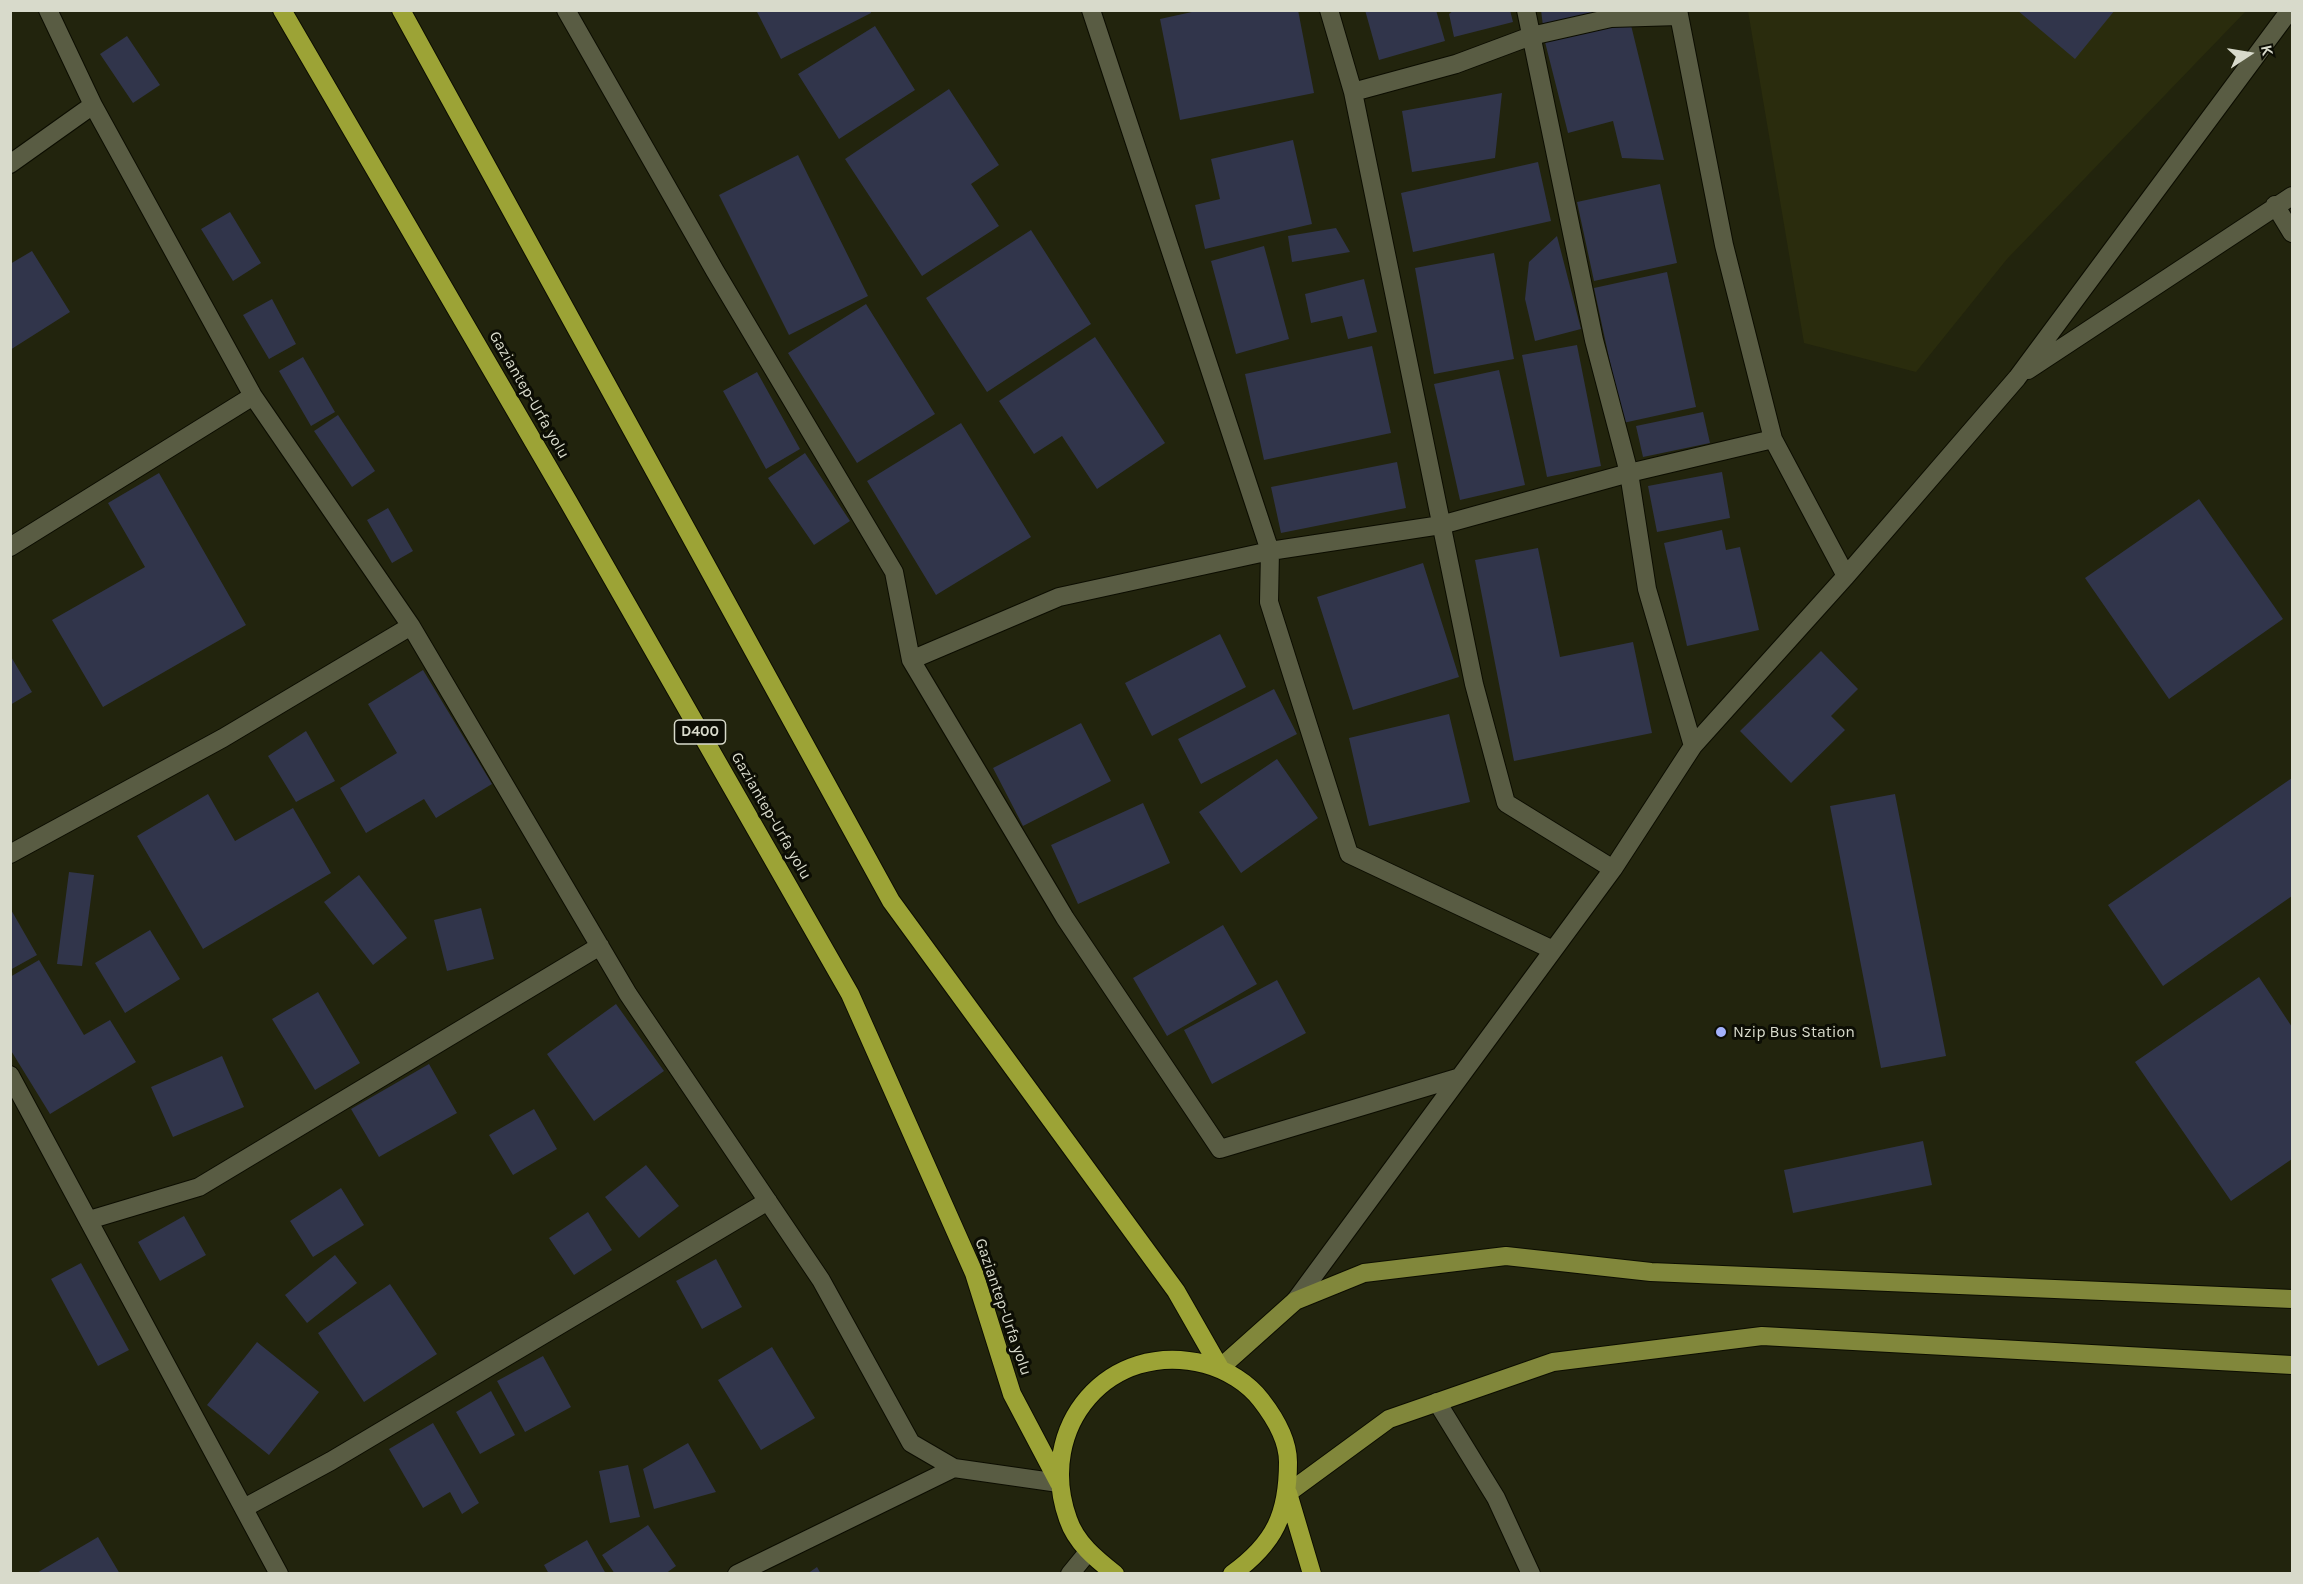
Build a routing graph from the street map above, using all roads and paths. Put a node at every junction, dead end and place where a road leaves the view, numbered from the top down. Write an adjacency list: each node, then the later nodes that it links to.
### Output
1 (48, 10): 12 (street)
2 (282, 10): 42 (highway, Gaziantep-Urfa yolu / D400)
3 (401, 10): 39 (highway)
4 (566, 10): 26 (street)
5 (1091, 10): 23 (street)
6 (1329, 10): 11 (street)
7 (1526, 10): 10 (street)
8 (2290, 10): 17 (street)
9 (1679, 13): 10 (street); 19 (street)
10 (1531, 36): 11 (street); 20 (street)
11 (1353, 92): 21 (street)
12 (93, 105): 13 (street); 18 (street)
13 (10, 164)
14 (2292, 196): 15 (street)
15 (2275, 205): 16 (street); 17 (street)
16 (2292, 232)
17 (2017, 378): 24 (street)
18 (253, 396): 22 (street); 25 (street)
19 (1773, 440): 20 (street); 24 (street)
20 (1629, 473): 21 (street); 27 (street)
21 (1441, 525): 23 (street); 29 (street)
22 (10, 548)
23 (1270, 552): 26 (street); 31 (street)
24 (1846, 576): 27 (street)
25 (411, 626): 28 (street); 30 (street)
26 (910, 660): 33 (street)
27 (1693, 746): 29 (street)
28 (10, 854)
29 (1613, 869): 31 (street)
30 (600, 946): 34 (street); 35 (street)
31 (1553, 950): 33 (street)
32 (10, 1075): 35 (street)
33 (1460, 1077): 37 (street)
34 (768, 1201): 41 (street); 44 (street)
35 (89, 1220): 44 (street)
36 (2292, 1299): 37 (main road)
37 (1295, 1301): 39 (main road)
38 (2292, 1365): 40 (main road)
39 (1220, 1368): 42 (highway); 43 (highway)
40 (1437, 1402): 43 (main road); 53 (street)
41 (954, 1468): 42 (street); 47 (street)
42 (1059, 1483): 45 (highway)
43 (1288, 1493): 51 (highway); 52 (highway)
44 (244, 1508): 46 (street)
45 (1088, 1552): 48 (street); 49 (highway); 50 (highway)
46 (279, 1574)
47 (737, 1574)
48 (1070, 1574)
49 (1105, 1574)
50 (1115, 1574)
51 (1232, 1574)
52 (1312, 1574)
53 (1531, 1574)

